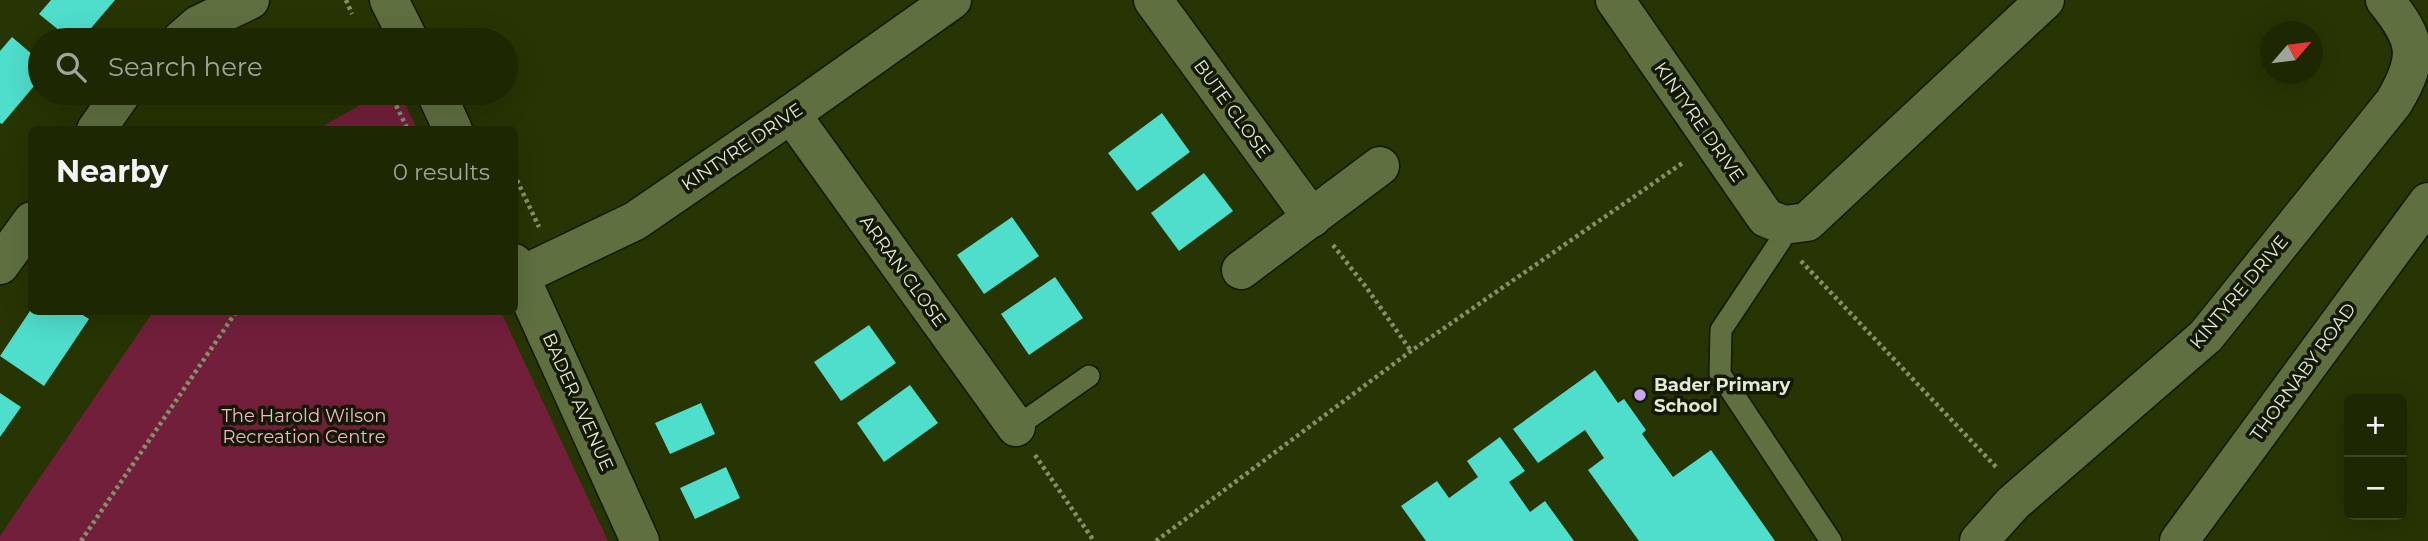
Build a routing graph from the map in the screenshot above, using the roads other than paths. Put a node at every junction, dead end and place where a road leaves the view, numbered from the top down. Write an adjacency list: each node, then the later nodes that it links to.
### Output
1 (250, 0): 8 (street)
2 (389, 0): 9 (street)
3 (952, 0): 12 (street, KINTYRE DRIVE)
4 (1153, 0): 17 (street, BUTE CLOSE)
5 (1615, 0): 19 (street, KINTYRE DRIVE)
6 (2045, 0): 19 (street)
7 (2385, 0): 28 (street, KINTYRE DRIVE)
8 (196, 28)
9 (403, 28)
10 (114, 105): 13 (street)
11 (442, 105): 14 (street)
12 (791, 114): 21 (street, KINTYRE DRIVE); 25 (street, ARRAN CLOSE)
13 (99, 126)
14 (451, 126)
15 (1380, 166): 17 (street)
16 (2428, 202): 29 (street, THORNABY ROAD)
17 (1312, 218): 22 (street)
18 (28, 226): 20 (street)
19 (1783, 232): 27 (lane)
20 (0, 265)
21 (518, 269)
22 (1241, 270)
23 (518, 271): 26 (street, BADER AVENUE)
24 (1089, 376): 25 (lane)
25 (1016, 427)
26 (640, 541)
27 (1830, 541)
28 (1979, 541)
29 (2179, 541)

